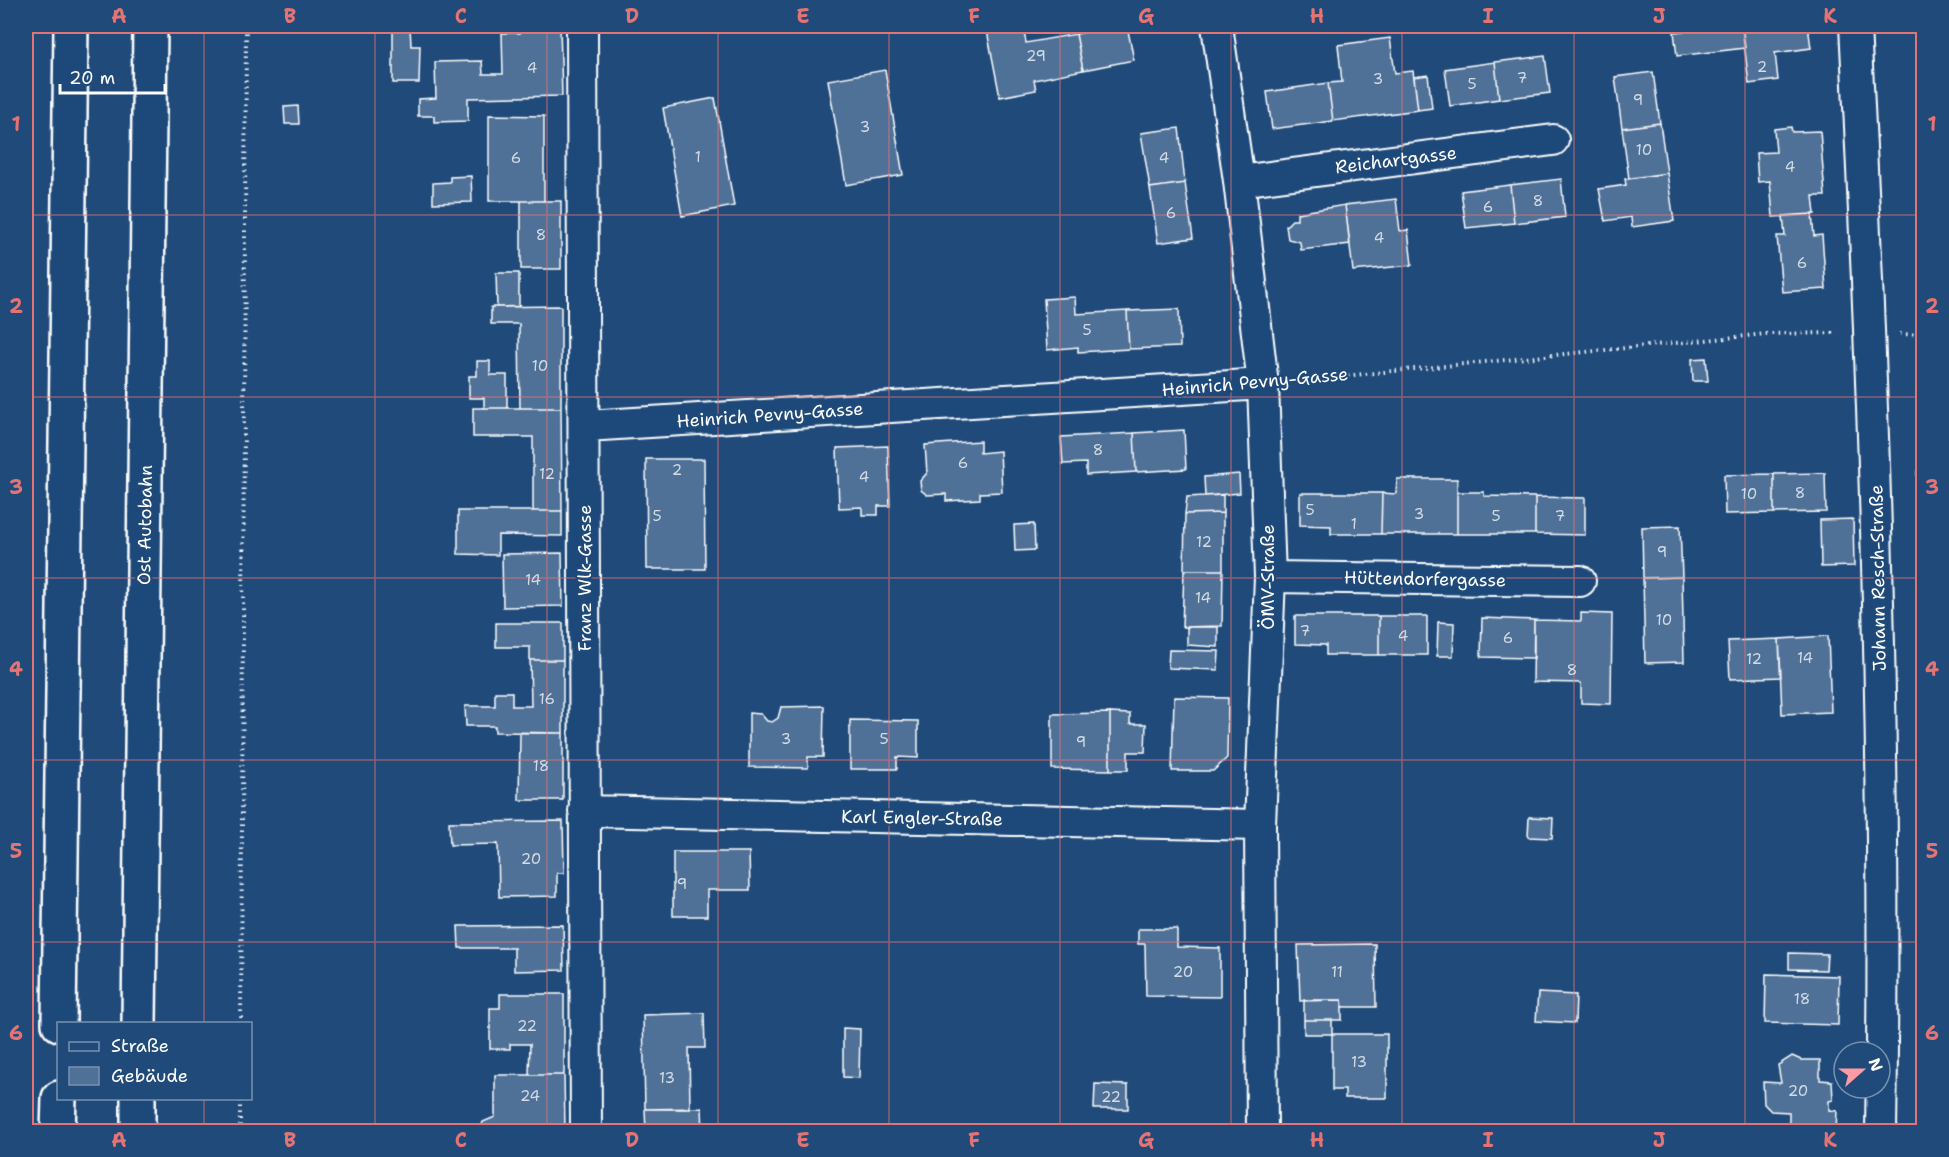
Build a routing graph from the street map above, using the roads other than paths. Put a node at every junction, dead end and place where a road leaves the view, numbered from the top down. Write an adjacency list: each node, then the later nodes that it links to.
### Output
1 (70, 26): 14 (highway)
2 (150, 26): 15 (highway, Ost Autobahn)
3 (582, 26): 9 (street, Franz Wlk-Gasse)
4 (1217, 26): 7 (street, ÖMV-Straße)
5 (1854, 26): 22 (street, Johann Resch-Straße)
6 (1553, 140): 7 (street, Reichartgasse)
7 (1239, 181): 8 (street, ÖMV-Straße)
8 (1263, 384): 9 (street, Heinrich Pevny-Gasse); 10 (street, ÖMV-Straße)
9 (586, 426): 12 (street, Franz Wlk-Gasse)
10 (1270, 577): 11 (street, Hüttendorfergasse); 13 (street, ÖMV-Straße)
11 (1580, 581)
12 (584, 811): 13 (street, Karl Engler-Straße); 20 (street, Franz Wlk-Gasse)
13 (1260, 825): 21 (street, ÖMV-Straße)
14 (59, 1022)
15 (139, 1022)
16 (58, 1100): 18 (highway)
17 (138, 1100): 19 (highway)
18 (58, 1131)
19 (138, 1131)
20 (586, 1131)
21 (1262, 1131)
22 (1881, 1131)

